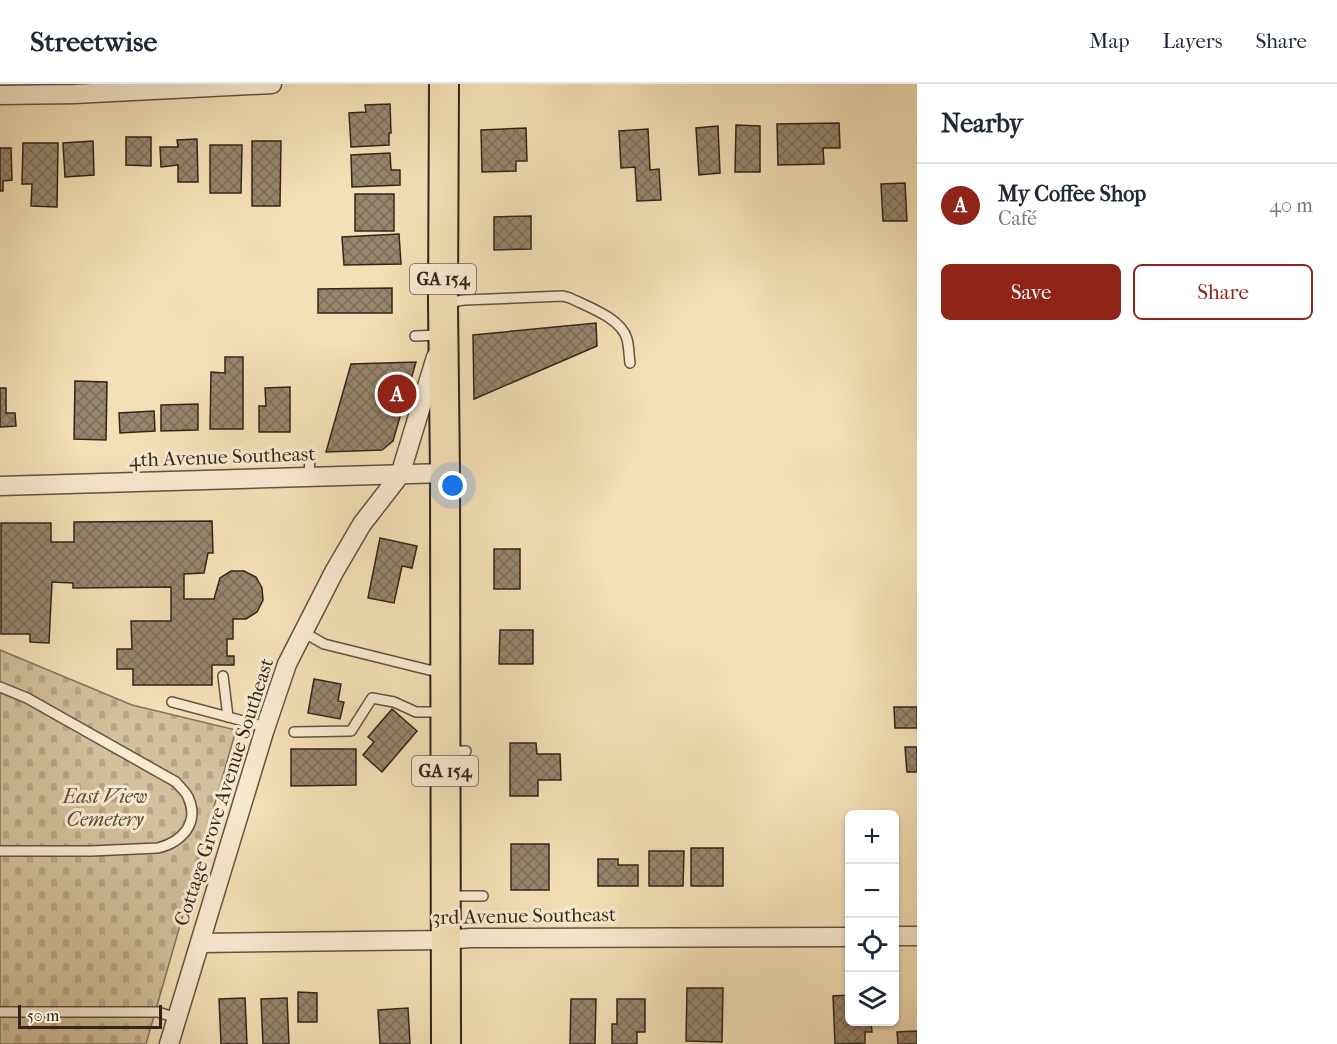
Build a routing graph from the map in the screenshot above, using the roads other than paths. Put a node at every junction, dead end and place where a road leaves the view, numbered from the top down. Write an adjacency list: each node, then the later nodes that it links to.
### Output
1 (273, 84): 3 (street)
2 (444, 84): 5 (main road, GA 154)
3 (74, 89): 4 (street)
4 (0, 95)
5 (443, 303): 6 (main road, GA 154); 8 (lane)
6 (444, 334): 7 (lane); 10 (main road, GA 154); 11 (street, Cottage Grove Avenue Southeast)
7 (415, 336)
8 (630, 363)
9 (310, 455): 12 (lane)
10 (445, 473): 11 (street, 4th Avenue Southeast); 15 (main road, GA 154)
11 (400, 475): 12 (street, 4th Avenue Southeast); 14 (street, Cottage Grove Avenue Southeast)
12 (309, 477): 13 (street, 4th Avenue Southeast)
13 (0, 486)
14 (303, 632): 15 (lane); 21 (street, Cottage Grove Avenue Southeast)
15 (445, 670): 19 (main road, GA 154)
16 (223, 676): 20 (lane)
17 (0, 687): 23 (lane)
18 (172, 702): 20 (lane)
19 (445, 712): 22 (lane); 24 (main road, GA 154)
20 (228, 717): 21 (lane)
21 (266, 728): 30 (street, Cottage Grove Avenue Southeast)
22 (294, 732)
23 (0, 852)
24 (445, 896): 25 (lane); 29 (main road, GA 154)
25 (483, 896)
26 (899, 936): 27 (street)
27 (917, 936)
28 (845, 937): 29 (street, 3rd Avenue Southeast)
29 (445, 940): 30 (street, 3rd Avenue Southeast); 34 (main road, GA 154)
30 (200, 943): 32 (street, Cottage Grove Avenue Southeast)
31 (0, 1012): 32 (lane)
32 (176, 1018): 33 (street, Cottage Grove Avenue Southeast)
33 (168, 1044)
34 (446, 1044)

